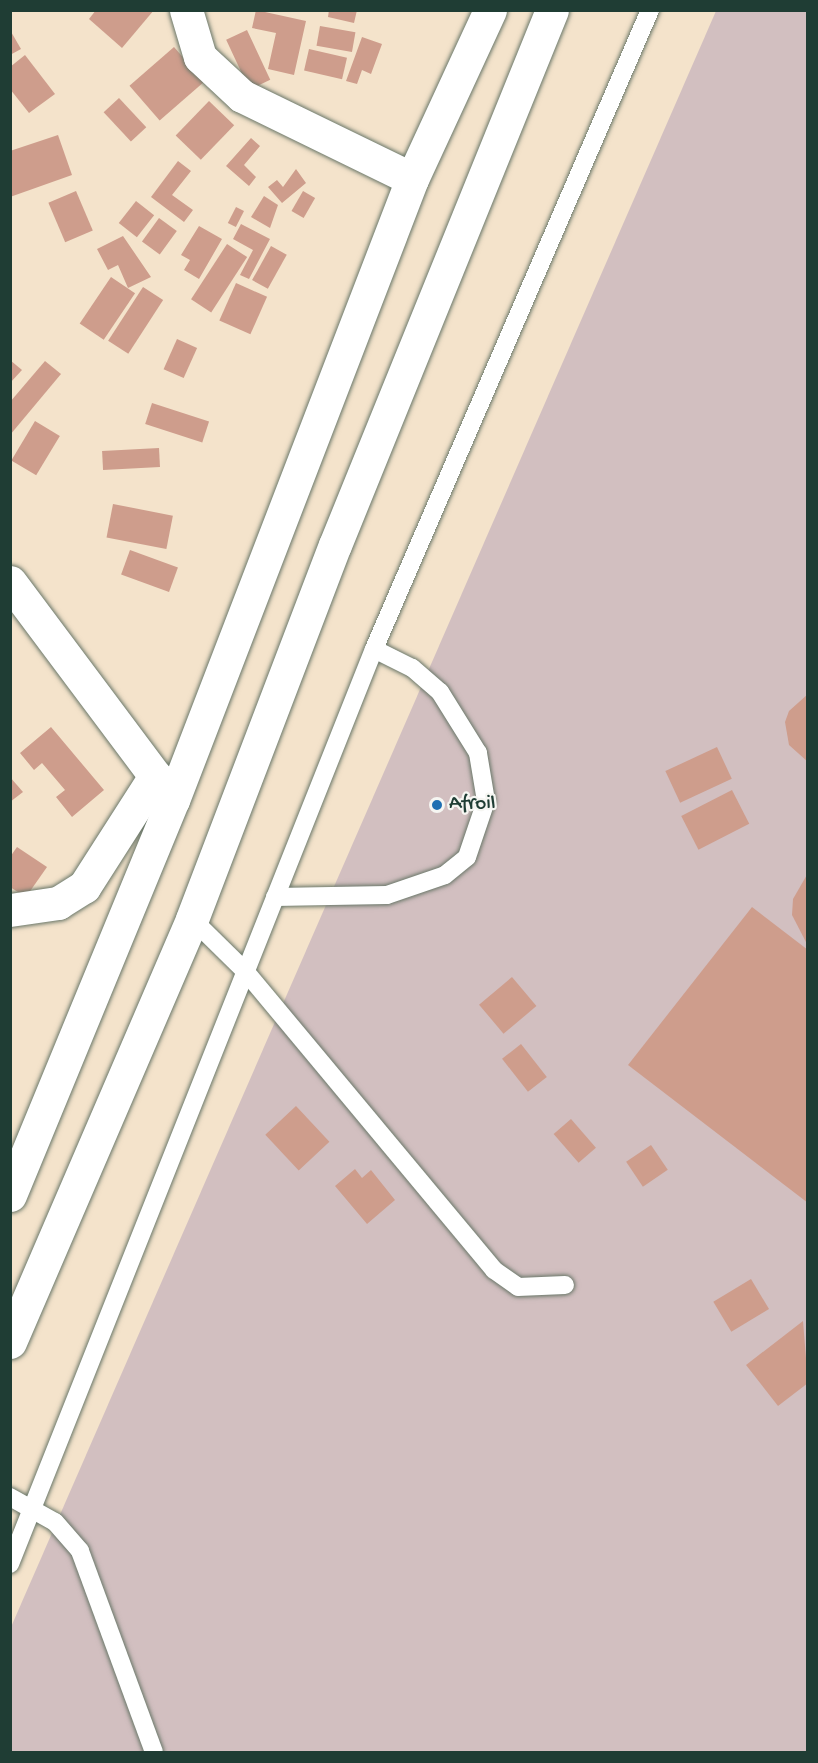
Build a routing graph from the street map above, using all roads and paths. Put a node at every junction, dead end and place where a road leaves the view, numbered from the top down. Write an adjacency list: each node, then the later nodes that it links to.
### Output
1 (186, 10): 5 (main road)
2 (490, 10): 5 (main road)
3 (552, 10): 11 (main road)
4 (650, 10): 7 (lane)
5 (412, 178): 8 (main road)
6 (10, 582): 8 (main road)
7 (374, 649): 9 (lane); 9 (lane)
8 (164, 788): 10 (main road); 13 (main road)
9 (275, 897): 12 (lane)
10 (10, 910)
11 (192, 919): 12 (lane); 15 (main road)
12 (244, 971): 14 (lane); 17 (lane)
13 (10, 1196)
14 (565, 1285)
15 (10, 1342)
16 (10, 1497): 17 (lane)
17 (35, 1508): 18 (lane); 19 (lane)
18 (10, 1564)
19 (154, 1752)

